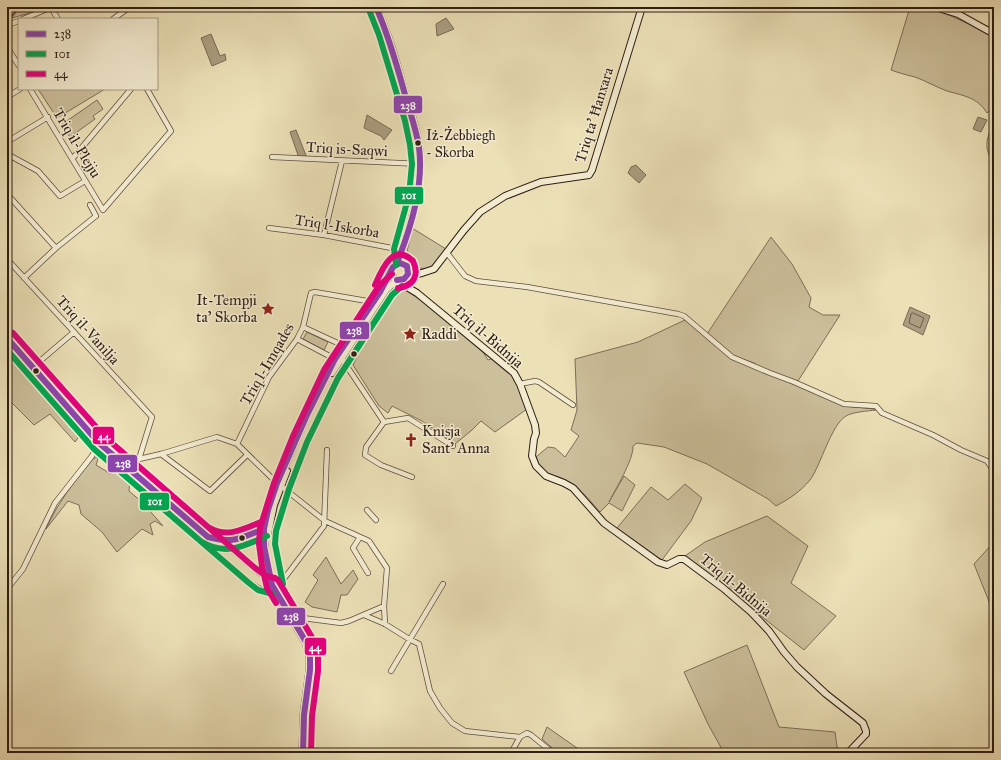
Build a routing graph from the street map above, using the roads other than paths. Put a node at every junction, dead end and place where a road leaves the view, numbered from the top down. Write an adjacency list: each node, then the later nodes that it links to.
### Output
1 (15, 7): 9 (street)
2 (30, 7): 8 (street)
3 (52, 7): 8 (street); 11 (street)
4 (130, 7): 12 (street)
5 (376, 7): 29 (street)
6 (642, 7): 37 (street, Triq ta' Ħanxara)
7 (935, 7): 15 (street)
8 (38, 13): 10 (street)
9 (7, 16)
10 (26, 18)
11 (58, 18)
12 (114, 18)
13 (18, 21): 14 (street)
14 (7, 25)
15 (994, 34)
16 (7, 47): 17 (street)
17 (18, 64)
18 (19, 90): 22 (street)
19 (31, 90): 23 (street, Triq il-Plejju)
20 (130, 90): 26 (street)
21 (148, 90): 30 (street, Triq il-Plejju)
22 (7, 98)
23 (48, 118): 24 (street); 26 (street, Triq il-Plejju)
24 (7, 142)
25 (7, 154): 30 (street)
26 (73, 158): 30 (street, Triq il-Plejju)
27 (272, 158): 28 (street, Triq is-Saqwi)
28 (342, 161): 29 (street, Triq is-Saqwi); 34 (street)
29 (420, 164): 36 (street)
30 (85, 181)
31 (7, 194): 35 (street)
32 (90, 205): 35 (street)
33 (269, 228): 34 (street, Triq l-Iskorba)
34 (324, 235): 36 (street, Triq l-Iskorba)
35 (56, 248): 43 (street)
36 (402, 250): 39 (street); 40 (street)
37 (447, 253): 42 (street, Triq ta' Ħanxara); 64 (street)
38 (7, 259): 43 (street, Triq il-Vanilja)
39 (397, 263): 40 (street); 41 (street)
40 (406, 265): 42 (street); 44 (street)
41 (391, 272): 44 (street); 45 (street)
42 (422, 273): 44 (street, Triq ta' Ħanxara)
43 (24, 278): 47 (street, Triq il-Vanilja)
44 (402, 278): 51 (street); 53 (street, Triq il-Bidnija)
45 (373, 302): 46 (street, Triq l-Imqades); 50 (street)
46 (303, 327): 49 (street, Triq l-Imqades); 50 (street)
47 (74, 332): 52 (street); 62 (street, Triq il-Vanilja)
48 (7, 338): 52 (main road)
49 (297, 339): 51 (street); 57 (street, Triq l-Imqades)
50 (344, 346): 51 (street)
51 (338, 357): 55 (street); 66 (street)
52 (33, 367): 56 (main road)
53 (520, 384): 54 (street); 90 (street, Triq il-Bidnija)
54 (573, 405)
55 (384, 422): 58 (street); 65 (street)
56 (99, 443): 63 (main road); 78 (street)
57 (237, 444): 60 (street); 61 (street)
58 (453, 446)
59 (327, 450): 69 (street)
60 (161, 454): 61 (street); 62 (street)
61 (247, 454): 66 (street)
62 (139, 459): 63 (street)
63 (128, 469): 71 (main road)
64 (994, 471)
65 (412, 477)
66 (279, 484): 69 (street); 70 (street); 77 (street)
67 (367, 510): 68 (street)
68 (376, 520)
69 (325, 521): 72 (street); 77 (street)
70 (264, 529): 73 (main road); 77 (street)
71 (208, 537): 73 (main road); 74 (main road)
72 (360, 537): 75 (street); 79 (street)
73 (232, 541): 74 (main road)
74 (229, 555): 77 (main road)
75 (368, 573)
76 (443, 584): 83 (street)
77 (274, 586): 81 (main road); 86 (main road)
78 (7, 589)
79 (384, 606): 80 (street); 82 (street)
80 (364, 615): 81 (street); 82 (street)
81 (295, 617): 87 (main road)
82 (385, 624): 83 (street)
83 (409, 639): 84 (street); 85 (street)
84 (391, 671)
85 (520, 737): 88 (street); 89 (street)
86 (303, 753)
87 (308, 753)
88 (511, 753)
89 (553, 753)
90 (848, 753)

